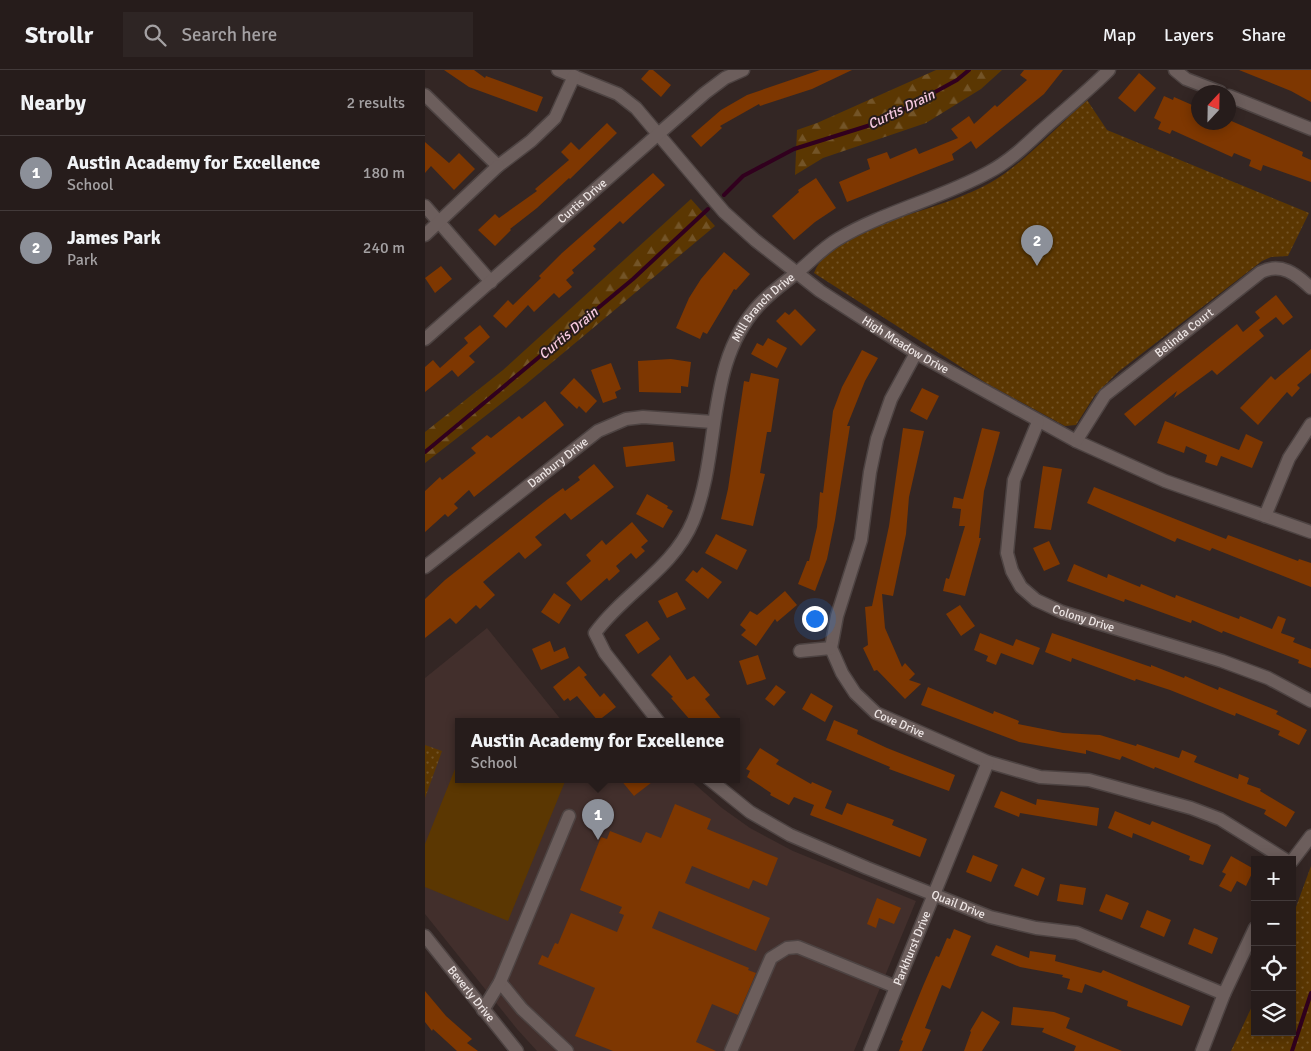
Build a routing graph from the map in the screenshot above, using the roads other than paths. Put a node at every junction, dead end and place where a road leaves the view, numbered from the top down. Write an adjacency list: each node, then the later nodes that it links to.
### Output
1 (559, 70): 6 (street, High Meadow Drive)
2 (743, 70): 5 (street, Curtis Drive)
3 (1109, 70): 16 (street, Mill Branch Drive)
4 (1175, 70): 7 (street)
5 (723, 74): 11 (street, Curtis Drive)
6 (574, 76): 11 (street, High Meadow Drive); 12 (street)
7 (1203, 85)
8 (425, 95): 12 (street)
9 (1236, 99): 10 (street)
10 (1311, 129)
11 (658, 134): 16 (street, High Meadow Drive); 17 (street, Curtis Drive)
12 (498, 166): 14 (street)
13 (425, 206): 14 (street)
14 (440, 222): 15 (street); 17 (street)
15 (425, 235)
16 (796, 274): 20 (street, High Meadow Drive); 21 (street, Mill Branch Drive)
17 (491, 282): 19 (street, Curtis Drive)
18 (1311, 288): 24 (street, Belinda Court)
19 (425, 338)
20 (917, 353): 22 (street, High Meadow Drive); 28 (street)
21 (713, 422): 27 (street, Danbury Drive); 31 (street, Mill Branch Drive)
22 (1038, 422): 24 (street, High Meadow Drive); 30 (street, Colony Drive)
23 (1311, 424): 25 (street)
24 (1076, 442): 25 (street, High Meadow Drive)
25 (1265, 516): 26 (street, High Meadow Drive)
26 (1311, 532)
27 (425, 567)
28 (831, 648): 29 (street); 32 (street, Cove Drive)
29 (800, 651)
30 (1311, 701)
31 (656, 718)
32 (988, 762): 36 (street, Cove Drive); 38 (street, Parkhurst Drive)
33 (713, 783): 38 (street, Quail Drive)
34 (569, 816): 41 (street)
35 (1311, 836): 37 (street)
36 (1280, 856)
37 (1296, 856)
38 (934, 896): 42 (street, Parkhurst Drive); 43 (street, Quail Drive)
39 (425, 936): 44 (street, Beverly Drive)
40 (1251, 937): 43 (street)
41 (500, 982): 44 (street); 46 (street)
42 (896, 987): 47 (street); 48 (street, Parkhurst Drive)
43 (1224, 994): 49 (street)
44 (483, 1010): 45 (street, Beverly Drive)
45 (517, 1051)
46 (567, 1051)
47 (731, 1051)
48 (870, 1051)
49 (1202, 1051)

